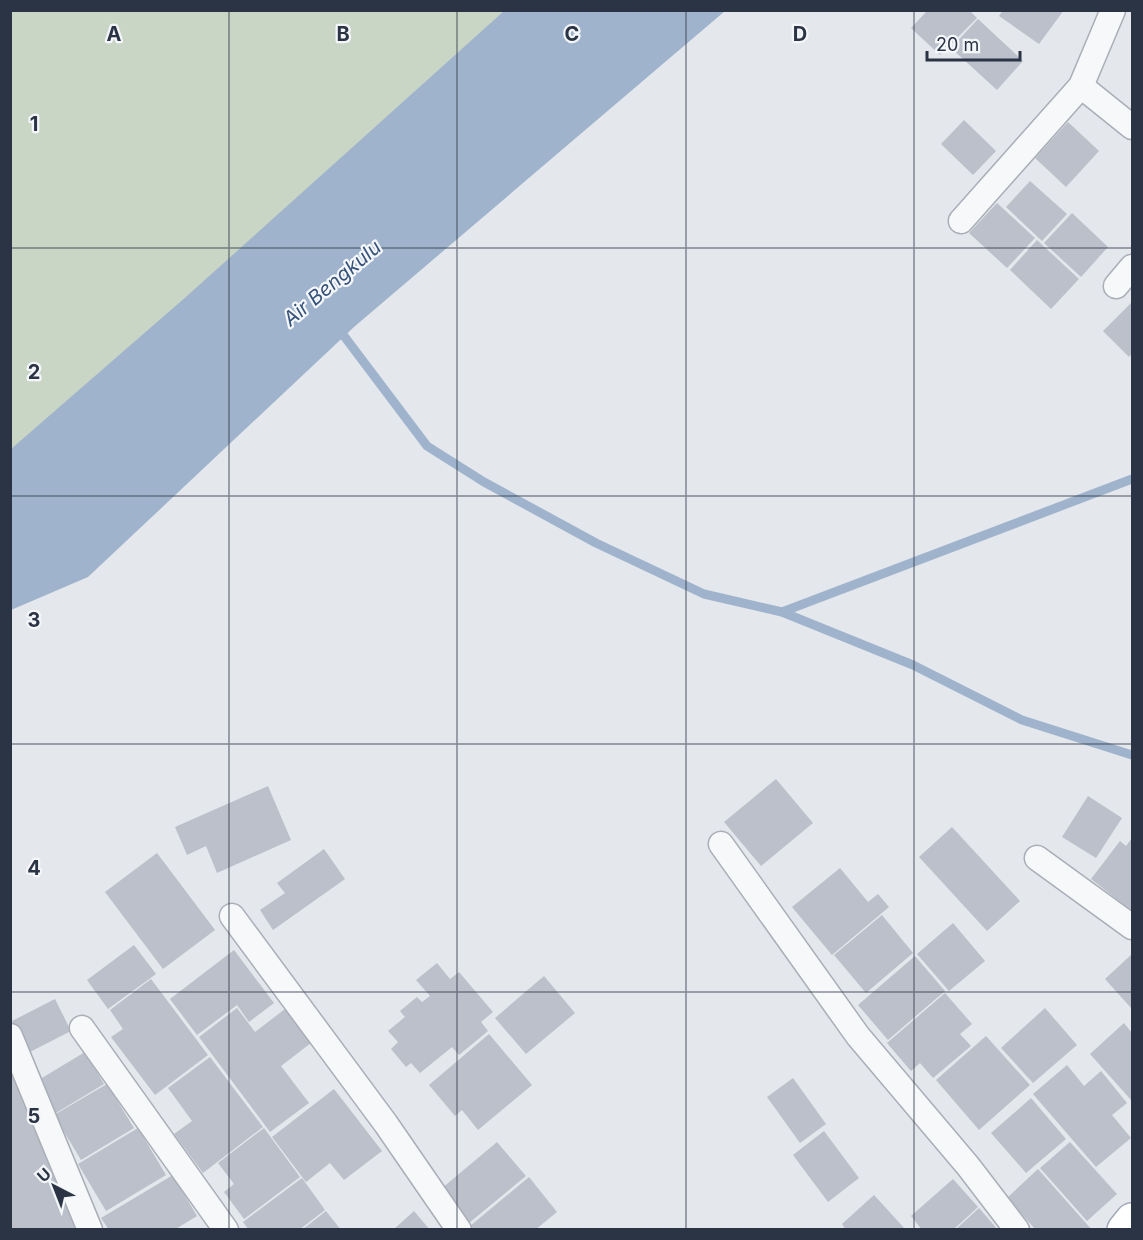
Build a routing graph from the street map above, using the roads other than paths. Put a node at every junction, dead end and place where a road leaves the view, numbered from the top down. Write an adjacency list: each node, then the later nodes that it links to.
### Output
1 (1113, 10): 2 (street)
2 (1081, 86): 3 (street); 4 (street)
3 (1132, 127)
4 (961, 221)
5 (1132, 267): 6 (street)
6 (1116, 286)
7 (721, 844): 17 (street)
8 (1037, 858): 10 (street)
9 (232, 916): 16 (street)
10 (1132, 927)
11 (82, 1028): 14 (street)
12 (10, 1036): 15 (street)
13 (1132, 1220): 18 (main road)
14 (222, 1228)
15 (90, 1230)
16 (459, 1230)
17 (1017, 1230)
18 (1124, 1230)

